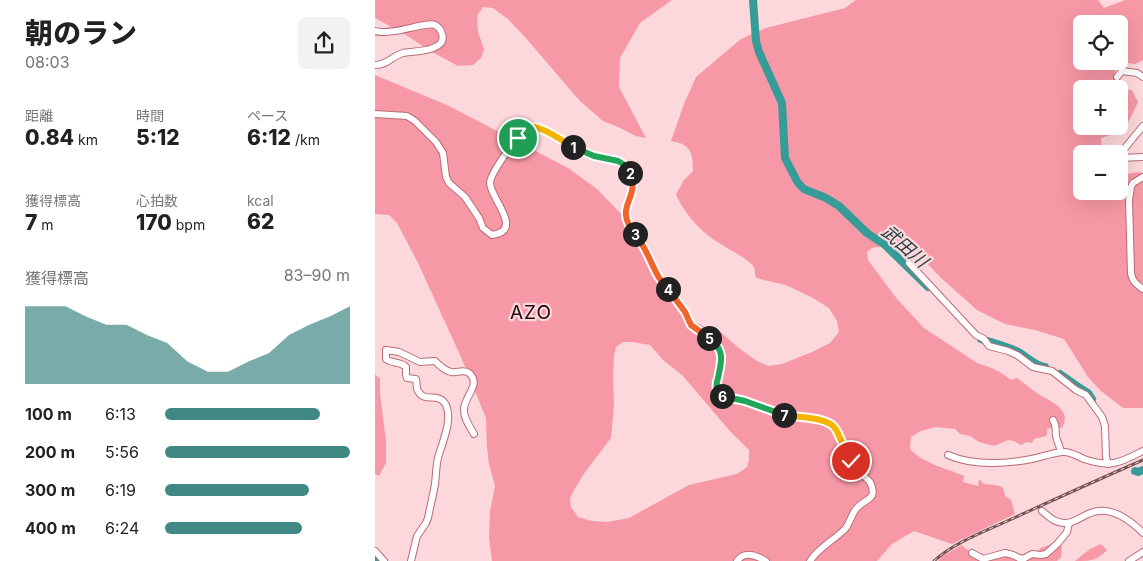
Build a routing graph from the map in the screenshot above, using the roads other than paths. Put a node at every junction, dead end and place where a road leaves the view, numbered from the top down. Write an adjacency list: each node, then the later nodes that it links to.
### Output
1 (375, 31): 2 (street)
2 (375, 65)
3 (1117, 77): 4 (street)
4 (1143, 77)
5 (375, 114): 27 (street)
6 (1143, 126): 7 (street)
7 (1143, 157)
8 (1143, 177): 10 (street)
9 (909, 263): 16 (street)
10 (1143, 289)
11 (1053, 420): 14 (street)
12 (474, 434): 24 (street)
13 (1143, 451): 16 (street)
14 (1061, 452): 15 (street); 16 (street)
15 (948, 456)
16 (1108, 464)
17 (1042, 511): 18 (street)
18 (1069, 523): 19 (street); 22 (street)
19 (1143, 533)
20 (375, 551): 23 (street)
21 (1143, 552): 28 (street)
22 (972, 553)
23 (384, 561)
24 (411, 561)
25 (737, 561): 26 (street)
26 (767, 561)
27 (810, 561)
28 (1129, 561)

